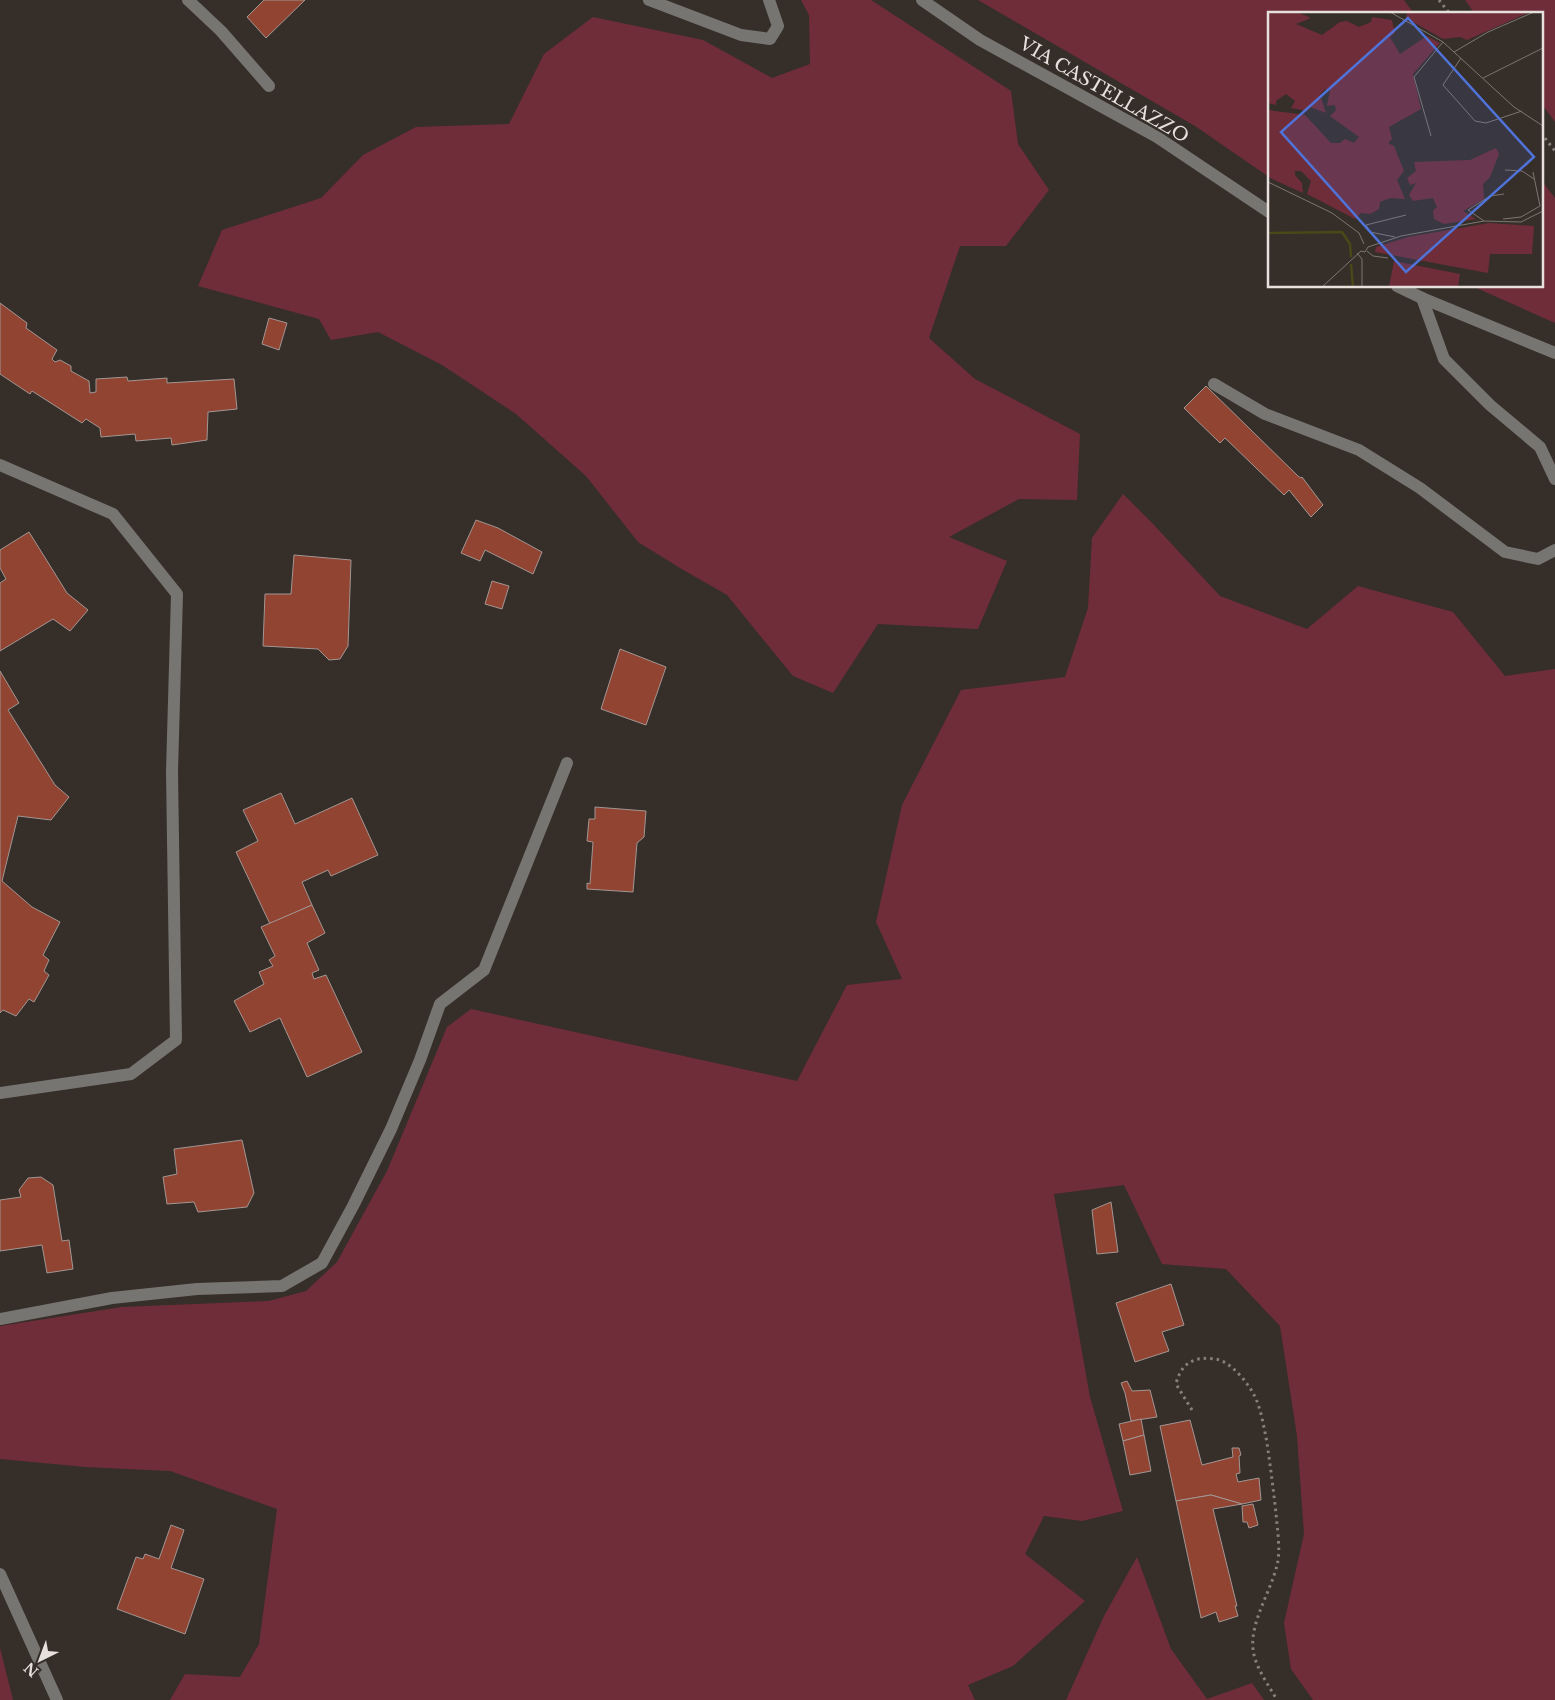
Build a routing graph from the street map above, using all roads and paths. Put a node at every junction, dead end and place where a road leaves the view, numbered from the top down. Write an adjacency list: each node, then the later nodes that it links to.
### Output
1 (188, 0): 7 (street)
2 (649, 0): 3 (street)
3 (769, 0)
4 (922, 0): 10 (street, VIA CASTELLAZZO)
5 (1439, 0): 6 (path)
6 (1448, 12)
7 (269, 86)
8 (1542, 134): 9 (path)
9 (1555, 151)
10 (1268, 211)
11 (1401, 288): 12 (street)
12 (1422, 298): 13 (street); 16 (street)
13 (1555, 353)
14 (1214, 384): 17 (street)
15 (0, 465): 19 (street)
16 (1555, 479)
17 (1555, 550)
18 (567, 763): 20 (street)
19 (0, 1093)
20 (0, 1319)
21 (1192, 1410): 24 (path)
22 (0, 1574): 23 (street)
23 (57, 1700)
24 (1277, 1700)

